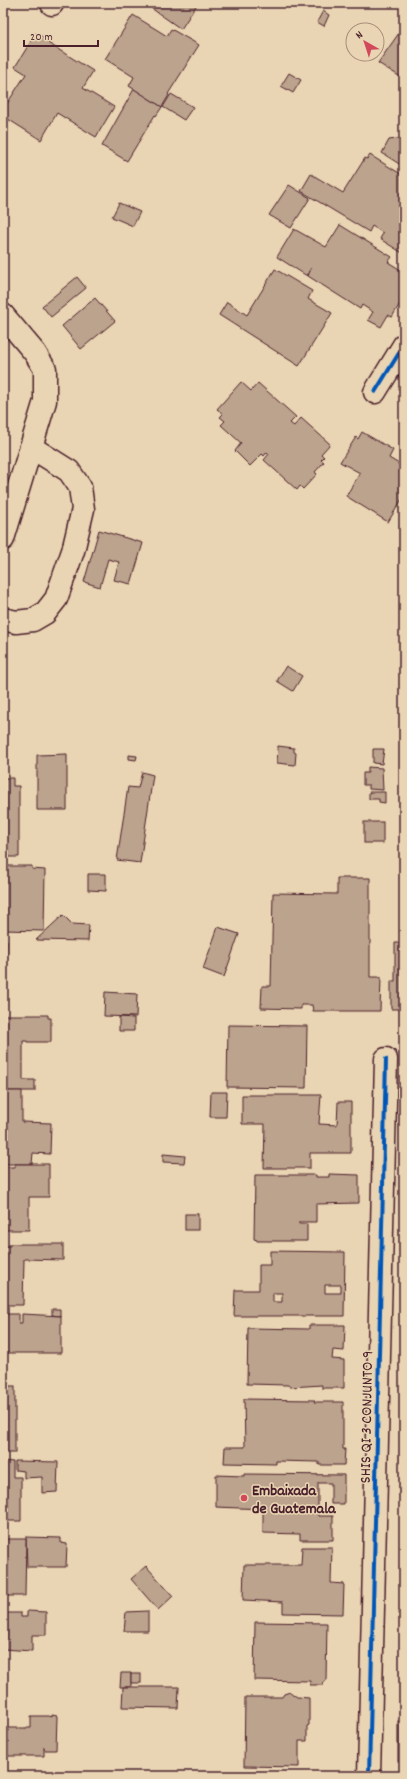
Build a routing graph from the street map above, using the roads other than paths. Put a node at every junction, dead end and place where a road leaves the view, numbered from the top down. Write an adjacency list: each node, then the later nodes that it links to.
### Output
1 (3, 315): 4 (street)
2 (404, 345): 3 (street)
3 (375, 392)
4 (31, 447): 5 (street); 6 (street)
5 (3, 539)
6 (3, 619)
7 (386, 1059): 8 (street, SHIS QI 3 CONJUNTO 9)
8 (369, 1776)

